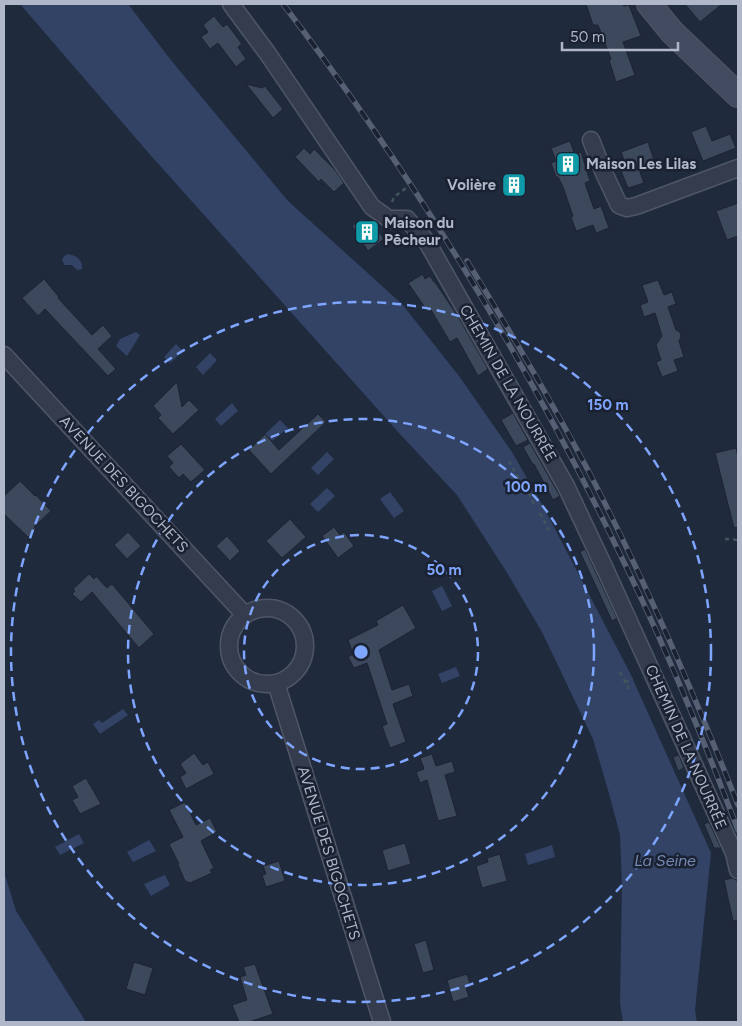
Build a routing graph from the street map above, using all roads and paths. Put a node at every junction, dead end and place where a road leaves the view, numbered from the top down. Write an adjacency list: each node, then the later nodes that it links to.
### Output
1 (232, 4): 23 (street, CHEMIN DE LA NOURRÉE)
2 (649, 4): 3 (street)
3 (738, 96)
4 (591, 140): 5 (street)
5 (738, 168)
6 (406, 188): 7 (path)
7 (394, 197)
8 (4, 355): 17 (street, AVENUE DES BIGOCHETS)
9 (509, 461): 10 (path)
10 (519, 478)
11 (524, 486): 12 (path)
12 (535, 506)
13 (540, 513): 14 (path)
14 (549, 530)
15 (725, 540): 16 (path)
16 (738, 540)
17 (244, 614): 21 (street); 21 (street)
18 (620, 672): 20 (path)
19 (633, 679): 20 (path)
20 (625, 682): 22 (path)
21 (276, 683): 24 (street, AVENUE DES BIGOCHETS)
22 (629, 689)
23 (738, 870)
24 (382, 1022)

